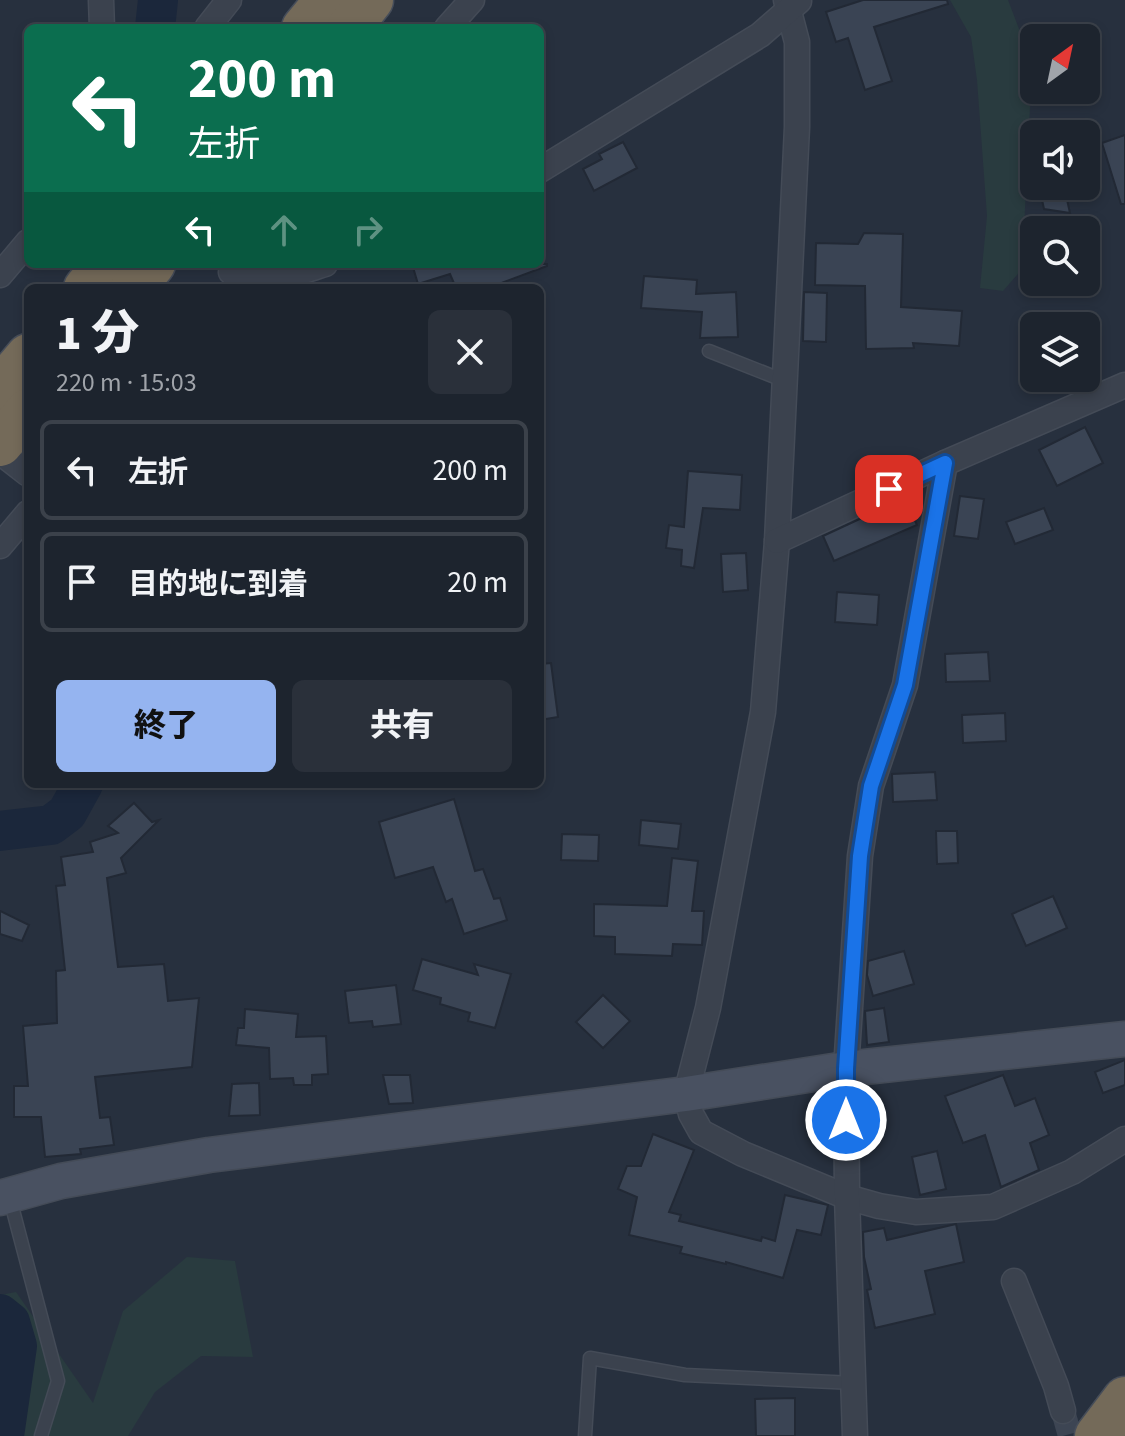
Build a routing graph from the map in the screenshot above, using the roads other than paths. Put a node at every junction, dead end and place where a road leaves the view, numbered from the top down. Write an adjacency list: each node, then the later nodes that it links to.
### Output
1 (101, 0): 7 (street)
2 (229, 0): 8 (street)
3 (327, 0): 9 (highway)
4 (371, 0): 10 (highway)
5 (472, 0): 11 (street)
6 (792, 3): 12 (street); 23 (street)
7 (102, 24)
8 (210, 24)
9 (307, 24)
10 (352, 24)
11 (451, 24)
12 (544, 168)
13 (24, 247): 17 (street)
14 (103, 268): 19 (highway)
15 (150, 268): 20 (highway)
16 (310, 268): 18 (street)
17 (0, 275)
18 (229, 275)
19 (89, 284)
20 (136, 284)
21 (709, 351): 23 (lane)
22 (24, 361): 25 (highway)
23 (785, 381): 32 (street)
24 (1125, 385): 29 (street)
25 (0, 389)
26 (24, 416): 27 (highway)
27 (0, 444)
28 (0, 452): 30 (street)
29 (945, 463): 32 (street); 35 (street)
30 (24, 471)
31 (24, 518): 33 (street)
32 (777, 541): 36 (street)
33 (0, 546)
34 (1125, 1039): 35 (street)
35 (846, 1069): 36 (street); 39 (street)
36 (686, 1094): 38 (street); 39 (street)
37 (1125, 1139): 39 (street)
38 (4, 1197): 44 (lane)
39 (847, 1197): 41 (street)
40 (1014, 1281): 43 (street)
41 (854, 1383): 45 (lane); 46 (street)
42 (1125, 1399): 43 (highway)
43 (1080, 1423)
44 (41, 1436)
45 (585, 1436)
46 (855, 1436)

